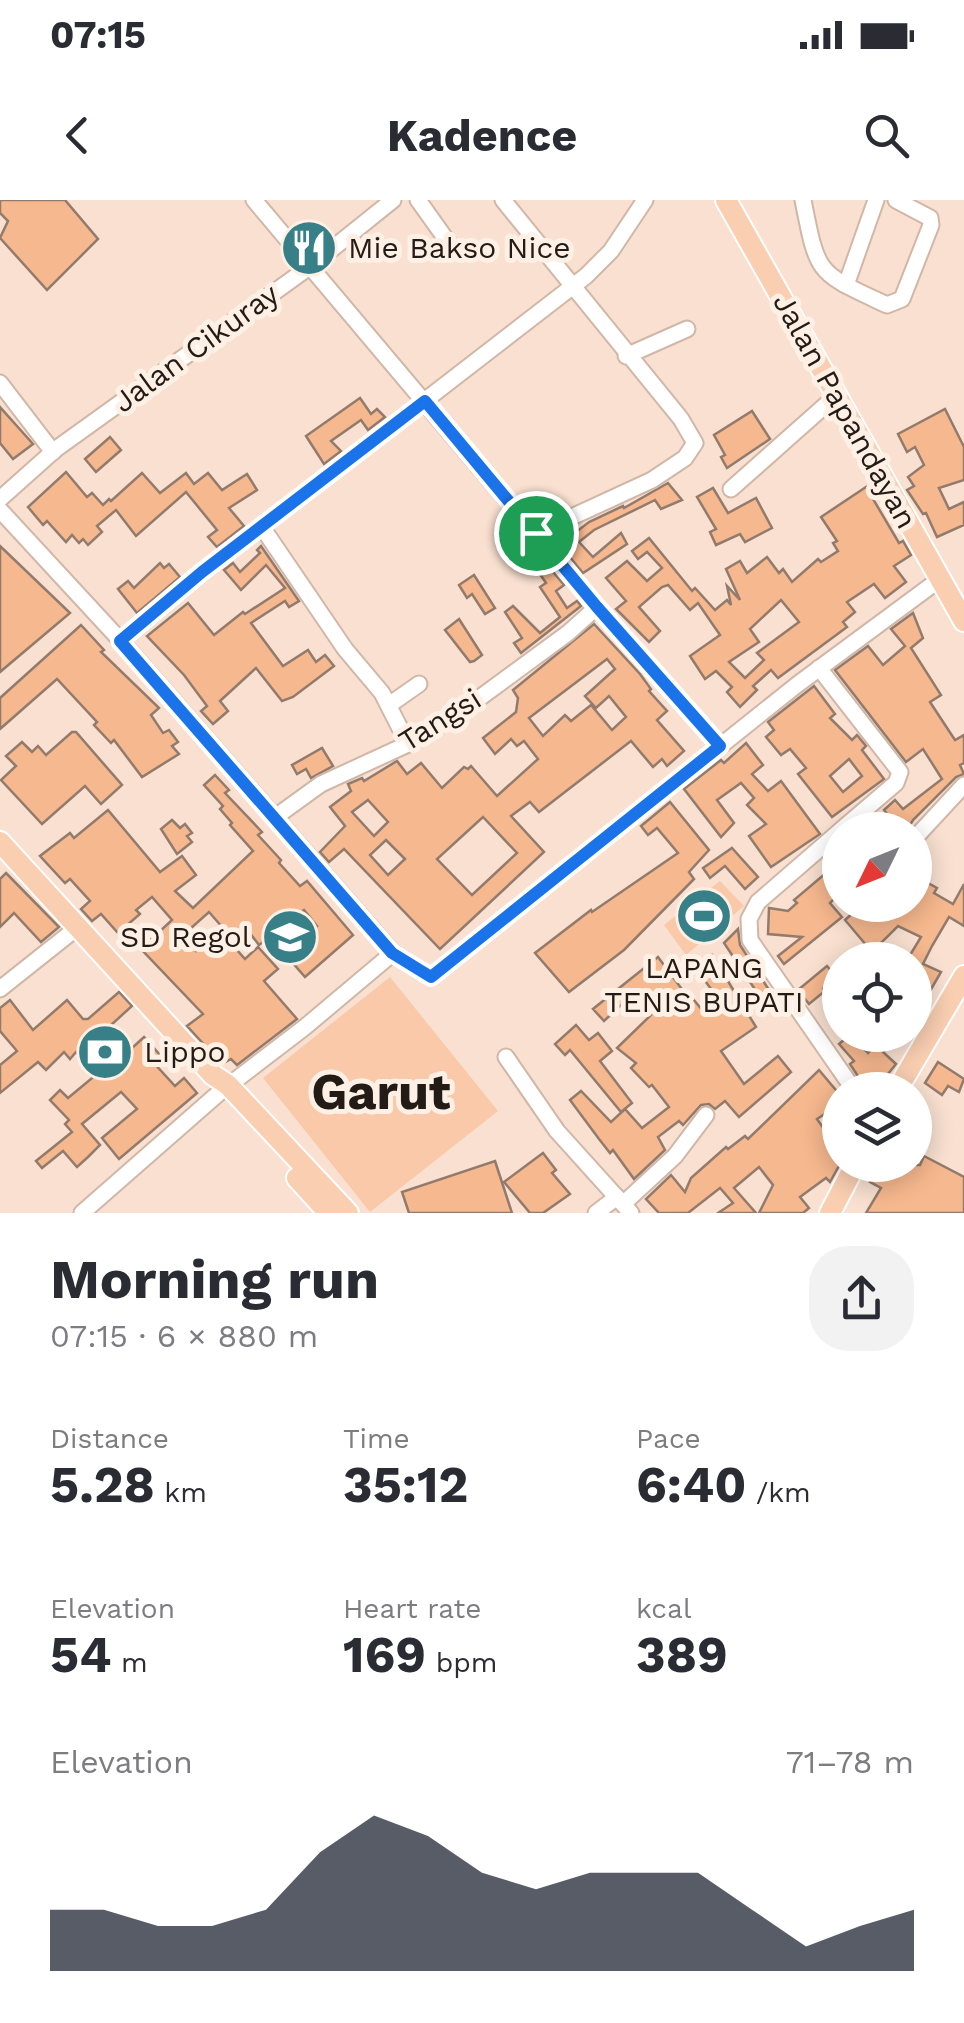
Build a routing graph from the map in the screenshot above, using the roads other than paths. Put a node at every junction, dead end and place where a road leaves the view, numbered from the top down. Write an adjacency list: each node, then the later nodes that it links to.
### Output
1 (254, 200): 11 (street)
2 (418, 200): 10 (street)
3 (503, 200): 13 (street)
4 (645, 200): 13 (street)
5 (726, 200): 17 (main road, Jalan Papandayan)
6 (804, 200): 12 (street)
7 (876, 200): 12 (street)
8 (896, 200): 12 (street)
9 (386, 202): 11 (street, Jalan Cikuray)
10 (448, 242)
11 (312, 265): 18 (street); 19 (street, Jalan Cikuray)
12 (846, 285)
13 (570, 286): 15 (street); 18 (street)
14 (686, 329): 15 (street)
15 (626, 356): 24 (street)
16 (0, 384): 19 (street)
17 (838, 394): 20 (street); 25 (main road, Jalan Papandayan)
18 (425, 401): 23 (street); 24 (street)
19 (53, 452): 21 (street, Jalan Cikuray)
20 (731, 489)
21 (0, 499)
22 (0, 510): 28 (street)
23 (262, 527): 28 (street); 31 (street)
24 (536, 533): 26 (street)
25 (940, 579): 27 (main road, Jalan Papandayan); 29 (street)
26 (597, 607): 32 (street, Tangsi); 33 (street)
27 (964, 621)
28 (120, 641): 36 (street)
29 (819, 668): 33 (street); 35 (street)
30 (419, 684): 31 (street)
31 (389, 705): 32 (street)
32 (408, 744): 36 (street, Tangsi)
33 (720, 746): 41 (street)
34 (964, 786): 37 (street)
35 (861, 812)
36 (274, 818): 41 (street)
37 (932, 820)
38 (0, 842): 40 (main road)
39 (822, 846): 45 (street)
40 (78, 928): 43 (street); 47 (main road)
41 (392, 953): 47 (street)
42 (964, 976): 46 (main road)
43 (0, 989)
44 (506, 1058): 50 (street)
45 (842, 1072)
46 (908, 1072)
47 (220, 1084): 51 (street); 52 (main road); 53 (main road)
48 (706, 1115): 50 (street)
49 (847, 1182): 55 (main road)
50 (624, 1205): 54 (street)
51 (82, 1213)
52 (329, 1213)
53 (348, 1213)
54 (596, 1213)
55 (830, 1213)

